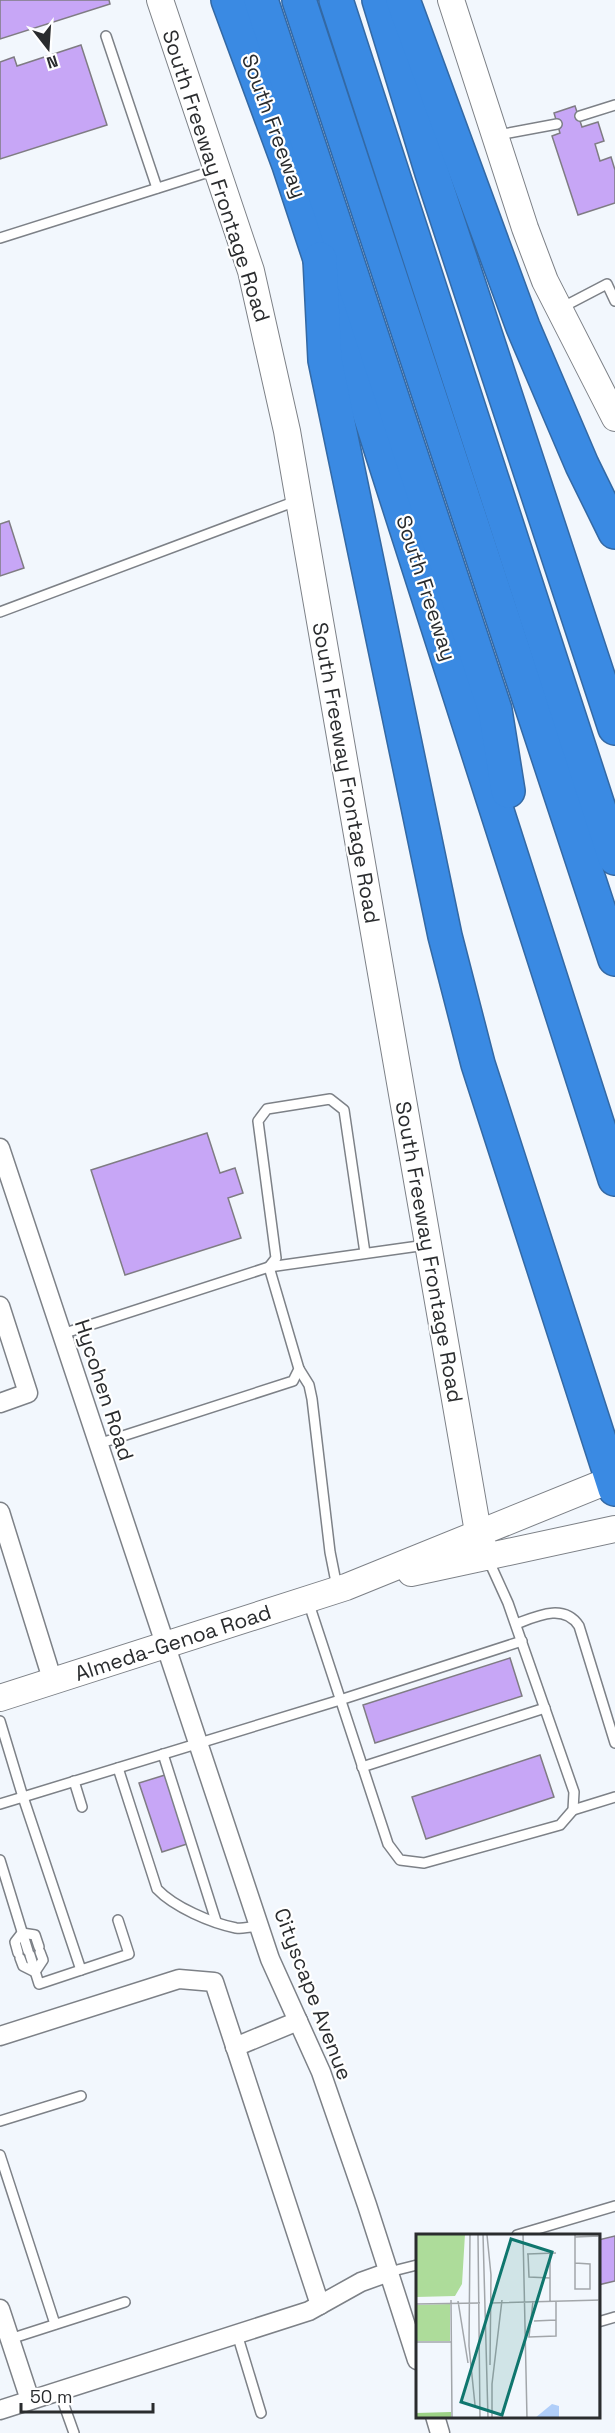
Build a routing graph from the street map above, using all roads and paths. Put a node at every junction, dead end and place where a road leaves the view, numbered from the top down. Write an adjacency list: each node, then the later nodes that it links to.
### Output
1 (160, 0): 14 (main road, South Freeway Frontage Road)
2 (228, 0): 17 (highway, South Freeway)
3 (261, 0): 29 (highway)
4 (299, 0): 30 (highway)
5 (336, 0): 25 (highway)
6 (379, 0): 26 (highway)
7 (403, 0): 23 (highway)
8 (451, 0): 13 (main road)
9 (106, 36): 15 (lane)
10 (615, 105): 11 (lane)
11 (580, 116)
12 (556, 124): 13 (lane)
13 (496, 136): 20 (main road)
14 (217, 169): 15 (lane); 22 (main road, South Freeway Frontage Road)
15 (157, 188): 16 (lane)
16 (0, 238)
17 (320, 259): 29 (highway, South Freeway); 41 (highway)
18 (611, 284): 19 (lane); 20 (lane)
19 (615, 301)
20 (559, 309): 21 (main road)
21 (615, 418)
22 (299, 501): 24 (lane); 33 (main road, South Freeway Frontage Road)
23 (615, 532)
24 (0, 612)
25 (540, 628): 27 (highway); 28 (highway)
26 (615, 728)
27 (615, 793)
28 (615, 858)
29 (528, 906): 32 (highway, South Freeway)
30 (615, 958)
31 (0, 1148): 37 (street, Hycohen Road)
32 (615, 1179)
33 (428, 1245): 34 (lane); 44 (main road, South Freeway Frontage Road)
34 (365, 1253): 35 (lane); 35 (lane)
35 (269, 1267): 37 (lane); 38 (lane)
36 (0, 1306): 39 (street)
37 (62, 1334): 40 (street, Hycohen Road)
38 (299, 1369): 40 (lane); 46 (lane)
39 (0, 1403)
40 (98, 1444): 50 (street, Hycohen Road)
41 (614, 1482): 44 (main road, Almeda-Genoa Road)
42 (0, 1512): 51 (street)
43 (615, 1529): 45 (main road, Almeda-Genoa Road)
44 (478, 1533): 45 (main road, South Freeway Frontage Road); 46 (main road, Almeda-Genoa Road)
45 (487, 1557): 46 (main road, Almeda-Genoa Road); 48 (lane)
46 (342, 1588): 47 (main road, Almeda-Genoa Road)
47 (308, 1599): 50 (main road, Almeda-Genoa Road); 53 (lane)
48 (516, 1623): 49 (lane); 56 (lane)
49 (522, 1641): 53 (lane); 54 (lane)
50 (165, 1646): 51 (main road, Almeda-Genoa Road); 57 (street, Cityscape Avenue)
51 (52, 1682): 52 (main road, Almeda-Genoa Road)
52 (0, 1698)
53 (340, 1700): 57 (lane); 59 (lane)
54 (545, 1708): 59 (lane); 66 (lane)
55 (0, 1721): 62 (lane)
56 (615, 1743)
57 (198, 1744): 58 (lane); 70 (street, Cityscape Avenue)
58 (163, 1754): 60 (lane); 69 (lane)
59 (362, 1767): 66 (lane)
60 (118, 1768): 61 (lane); 69 (lane)
61 (74, 1781): 62 (lane); 65 (lane)
62 (24, 1797): 64 (lane); 72 (lane)
63 (615, 1797): 66 (lane)
64 (0, 1804)
65 (82, 1807)
66 (573, 1810)
67 (0, 1860): 71 (lane)
68 (118, 1920): 72 (lane)
69 (216, 1921): 70 (lane)
70 (260, 1925): 74 (street, Cityscape Avenue)
71 (22, 1933): 73 (lane); 73 (lane)
72 (81, 1970): 73 (lane)
73 (35, 1972)
74 (298, 2021): 76 (street); 83 (street, Cityscape Avenue)
75 (0, 2036): 76 (street)
76 (235, 2047): 85 (street)
77 (81, 2096): 78 (lane)
78 (0, 2121)
79 (0, 2155): 89 (lane)
80 (615, 2206): 81 (lane)
81 (520, 2234)
82 (416, 2265): 83 (lane)
83 (389, 2272): 85 (street); 92 (street, Cityscape Avenue)
84 (125, 2302): 89 (lane)
85 (320, 2305): 90 (street)
86 (0, 2309): 91 (street)
87 (615, 2317): 88 (lane)
88 (600, 2321)
89 (55, 2324): 91 (lane)
90 (237, 2334): 93 (street); 96 (lane)
91 (10, 2339): 94 (street)
92 (416, 2357)
93 (59, 2391): 94 (street); 98 (lane)
94 (30, 2400): 95 (street)
95 (0, 2410)
96 (261, 2413)
97 (436, 2418): 99 (street)
98 (74, 2433)
99 (440, 2433)

